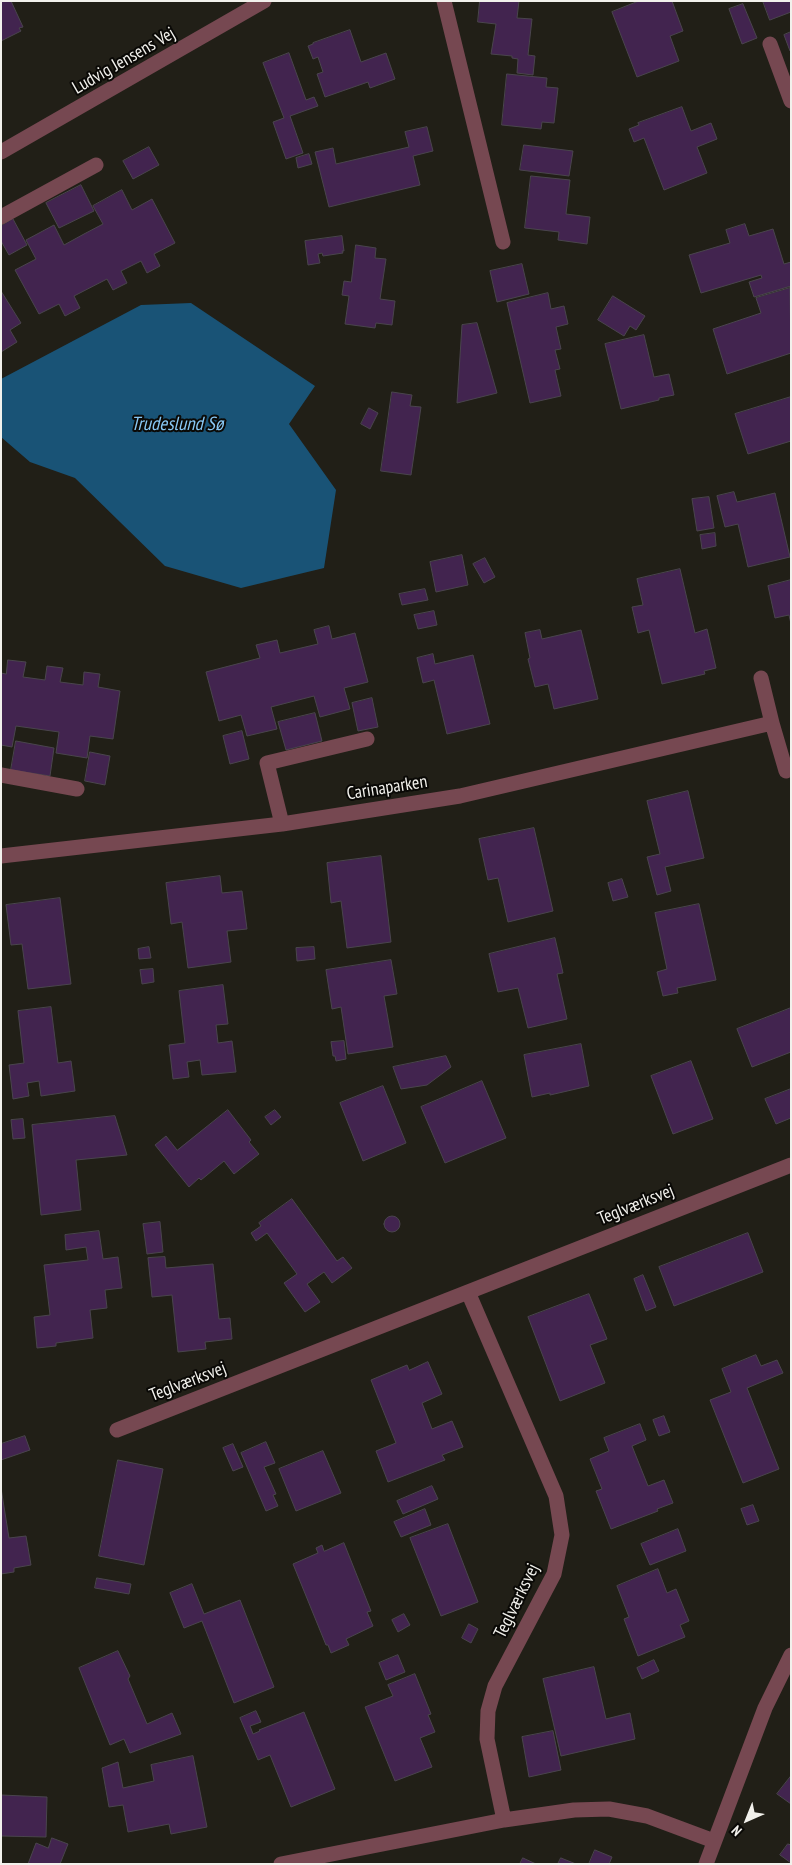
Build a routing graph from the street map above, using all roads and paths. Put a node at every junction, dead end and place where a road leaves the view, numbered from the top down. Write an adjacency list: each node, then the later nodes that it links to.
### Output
1 (264, 1): 5 (street, Ludvig Jensens Vej)
2 (444, 1): 8 (street)
3 (770, 44): 4 (street)
4 (791, 101)
5 (1, 152)
6 (96, 165): 7 (street)
7 (1, 217)
8 (503, 242)
9 (761, 678): 10 (street)
10 (772, 723): 12 (street); 15 (street, Carinaparken)
11 (368, 739): 15 (street)
12 (786, 771)
13 (1, 775): 14 (street)
14 (78, 789)
15 (282, 824): 16 (street, Carinaparken)
16 (1, 856)
17 (791, 1165): 18 (street, Teglværksvej)
18 (468, 1292): 19 (street, Teglværksvej); 21 (street, Teglværksvej)
19 (117, 1430)
20 (791, 1655): 22 (street)
21 (504, 1820): 22 (street); 23 (street)
22 (714, 1841): 24 (street)
23 (281, 1864)
24 (706, 1864)

